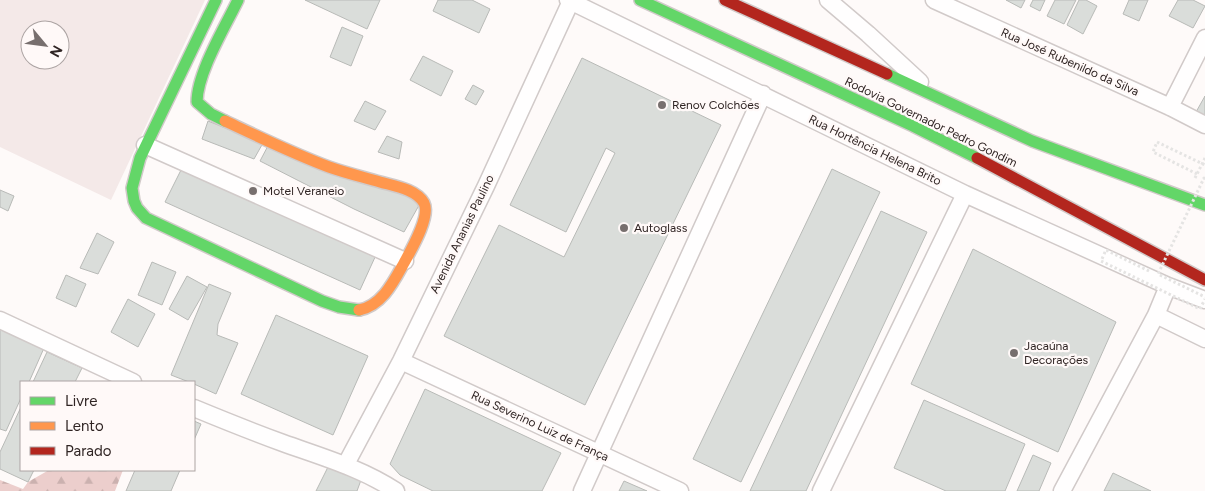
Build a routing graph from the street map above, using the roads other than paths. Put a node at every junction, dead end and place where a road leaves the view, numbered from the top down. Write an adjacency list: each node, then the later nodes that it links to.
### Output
1 (216, 0): 13 (main road)
2 (238, 0): 16 (main road)
3 (640, 0): 17 (main road, Rodovia Governador Pedro Gondim)
4 (725, 0): 10 (main road, Rodovia Governador Pedro Gondim)
5 (828, 0): 10 (street)
6 (934, 0): 11 (street, Rua José Rubenildo da Silva)
7 (570, 1): 9 (street, Rua Hortência Helena Brito); 22 (street, Avenida Ananias Paulino)
8 (1205, 38): 11 (street)
9 (763, 94): 14 (street, Rua Hortência Helena Brito); 25 (street)
10 (932, 95): 15 (main road, Rodovia Governador Pedro Gondim)
11 (1170, 107): 12 (street, Rua José Rubenildo da Silva)
12 (1205, 125)
13 (146, 145): 16 (street); 16 (main road)
14 (965, 194): 19 (street, Rua Hortência Helena Brito); 30 (street)
15 (1205, 205)
16 (405, 261)
17 (1205, 280)
18 (1205, 299): 19 (street)
19 (1162, 300): 21 (street, Rua Hortência Helena Brito); 31 (street)
20 (0, 320): 23 (street)
21 (1205, 339)
22 (401, 361): 25 (street, Rua Severino Luiz de França); 26 (street, Avenida Ananias Paulino)
23 (131, 381)
24 (195, 408): 26 (street)
25 (599, 454): 28 (street); 29 (street, Rua Severino Luiz de França)
26 (346, 464): 27 (street)
27 (396, 491)
28 (582, 491)
29 (680, 491)
30 (821, 491)
31 (1062, 491)

